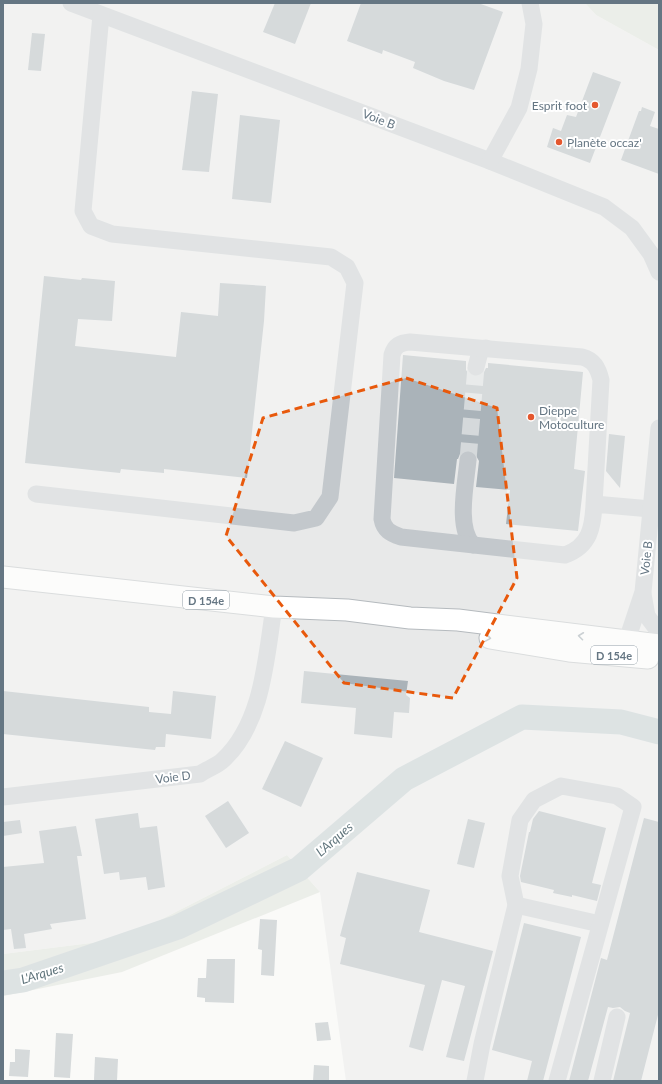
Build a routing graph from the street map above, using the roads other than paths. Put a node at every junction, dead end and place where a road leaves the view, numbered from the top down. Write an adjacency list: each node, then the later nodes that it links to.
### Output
1 (71, 3): 3 (lane, Voie B)
2 (530, 3): 4 (lane)
3 (101, 15): 4 (lane, Voie B); 10 (lane)
4 (490, 161): 5 (lane, Voie B)
5 (659, 272)
6 (486, 348): 7 (lane); 11 (lane); 13 (lane)
7 (476, 367)
8 (659, 430): 12 (lane, Voie B)
9 (468, 460): 13 (lane)
10 (36, 494)
11 (594, 504): 12 (lane); 13 (lane)
12 (651, 508): 15 (lane, Voie B)
13 (473, 545)
14 (3, 577): 16 (main road, D 154e)
15 (643, 592): 18 (lane, Voie B); 19 (lane, Voie B)
16 (274, 607): 17 (main road, D 154e); 22 (lane, Voie D)
17 (410, 618): 19 (main road, D 154e, one-way to 17); 21 (main road, D 154e, one-way to 21)
18 (659, 632)
19 (620, 641): 20 (main road, D 154e)
20 (659, 645)
21 (659, 660)
22 (3, 797)
23 (516, 905): 24 (lane); 24 (lane); 26 (lane)
24 (600, 924): 27 (lane)
25 (617, 1017): 28 (lane)
26 (475, 1081)
27 (557, 1081)
28 (602, 1081)

